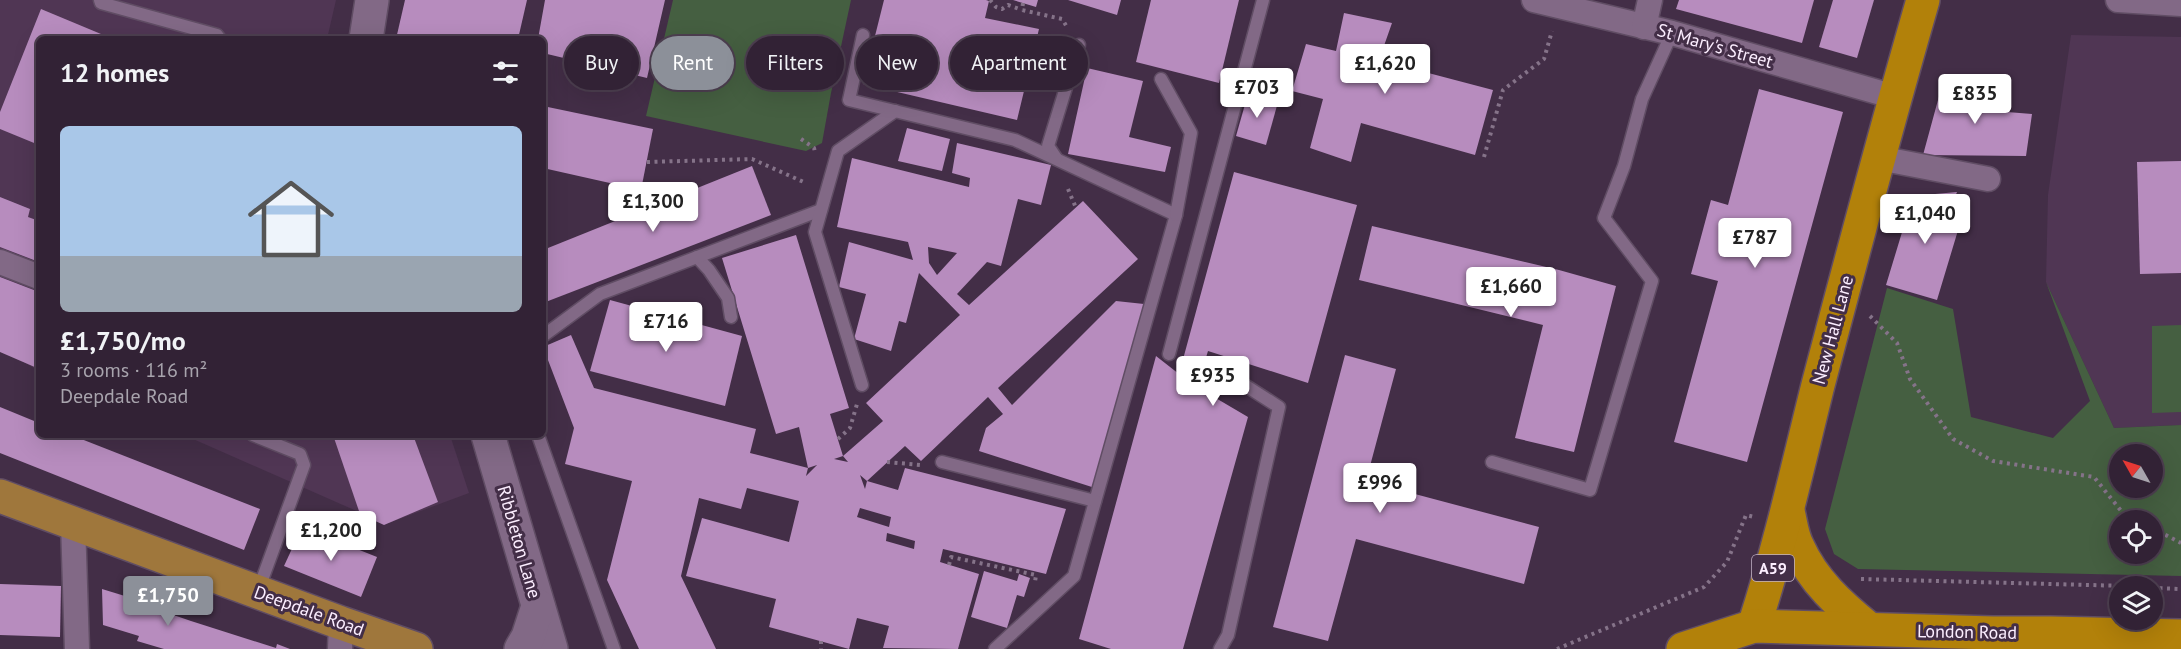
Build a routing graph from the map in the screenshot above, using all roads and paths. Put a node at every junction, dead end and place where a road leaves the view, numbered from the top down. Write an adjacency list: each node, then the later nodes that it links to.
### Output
1 (372, 0): 16 (main road)
2 (990, 0): 11 (path)
3 (1263, 0): 36 (lane)
4 (1650, 0): 12 (street)
5 (1923, 0): 20 (highway, New Hall Lane / A59)
6 (2118, 0): 10 (street)
7 (98, 1): 15 (lane)
8 (1023, 3): 11 (path)
9 (1545, 3): 12 (street, St Mary's Street); 22 (path)
10 (2181, 4)
11 (1022, 10): 17 (path)
12 (1644, 27): 13 (street, St Mary's Street)
13 (1672, 33): 20 (street, St Mary's Street); 46 (lane)
14 (864, 35): 21 (lane)
15 (218, 36)
16 (366, 36)
17 (1073, 36)
18 (1161, 79): 29 (lane)
19 (1065, 90): 24 (lane)
20 (1895, 97): 23 (highway, New Hall Lane / A59)
21 (895, 111): 24 (lane); 27 (lane)
22 (1485, 157)
23 (1879, 158): 26 (street); 50 (highway, New Hall Lane / A59)
24 (1057, 159): 29 (lane)
25 (647, 162): 27 (path)
26 (1988, 179)
27 (826, 192): 28 (lane)
28 (821, 210): 30 (lane); 38 (lane)
29 (1176, 215): 48 (lane)
30 (697, 256): 34 (lane); 35 (lane)
31 (0, 262): 32 (street)
32 (36, 276)
33 (1869, 316): 49 (path)
34 (731, 317)
35 (546, 334)
36 (1169, 354)
37 (1218, 368): 76 (lane)
38 (862, 385)
39 (850, 428): 43 (path)
40 (260, 438): 59 (lane)
41 (489, 438): 61 (main road, Ribbleton Lane)
42 (539, 438): 73 (lane)
43 (838, 439)
44 (887, 462): 45 (path)
45 (942, 462): 48 (lane)
46 (1492, 462)
47 (0, 496): 51 (main road, Deepdale Road)
48 (1095, 501): 75 (lane)
49 (2120, 510)
50 (1786, 517): 62 (highway, New Hall Lane / A59); 63 (highway); 77 (path)
51 (73, 522): 59 (main road, Deepdale Road); 69 (street)
52 (2163, 534): 53 (path)
53 (2181, 543)
54 (949, 565): 60 (path)
55 (1850, 579): 56 (path)
56 (2109, 586)
57 (2163, 588): 58 (path)
58 (2181, 589)
59 (258, 592): 64 (main road, Deepdale Road)
60 (1034, 592)
61 (538, 606): 71 (main road); 72 (main road, Ribbleton Lane)
62 (1754, 626): 63 (highway, London Road); 78 (highway, London Road)
63 (1868, 628): 67 (highway, London Road)
64 (340, 636): 70 (main road, Deepdale Road)
65 (2181, 636): 68 (highway, London Road)
66 (821, 641): 74 (path)
67 (2005, 641): 68 (highway, London Road)
68 (2111, 642)
69 (77, 649)
70 (416, 649)
71 (521, 649)
72 (550, 649)
73 (614, 649)
74 (821, 649)
75 (995, 649)
76 (1220, 649)
77 (1557, 649)
78 (1683, 649)

